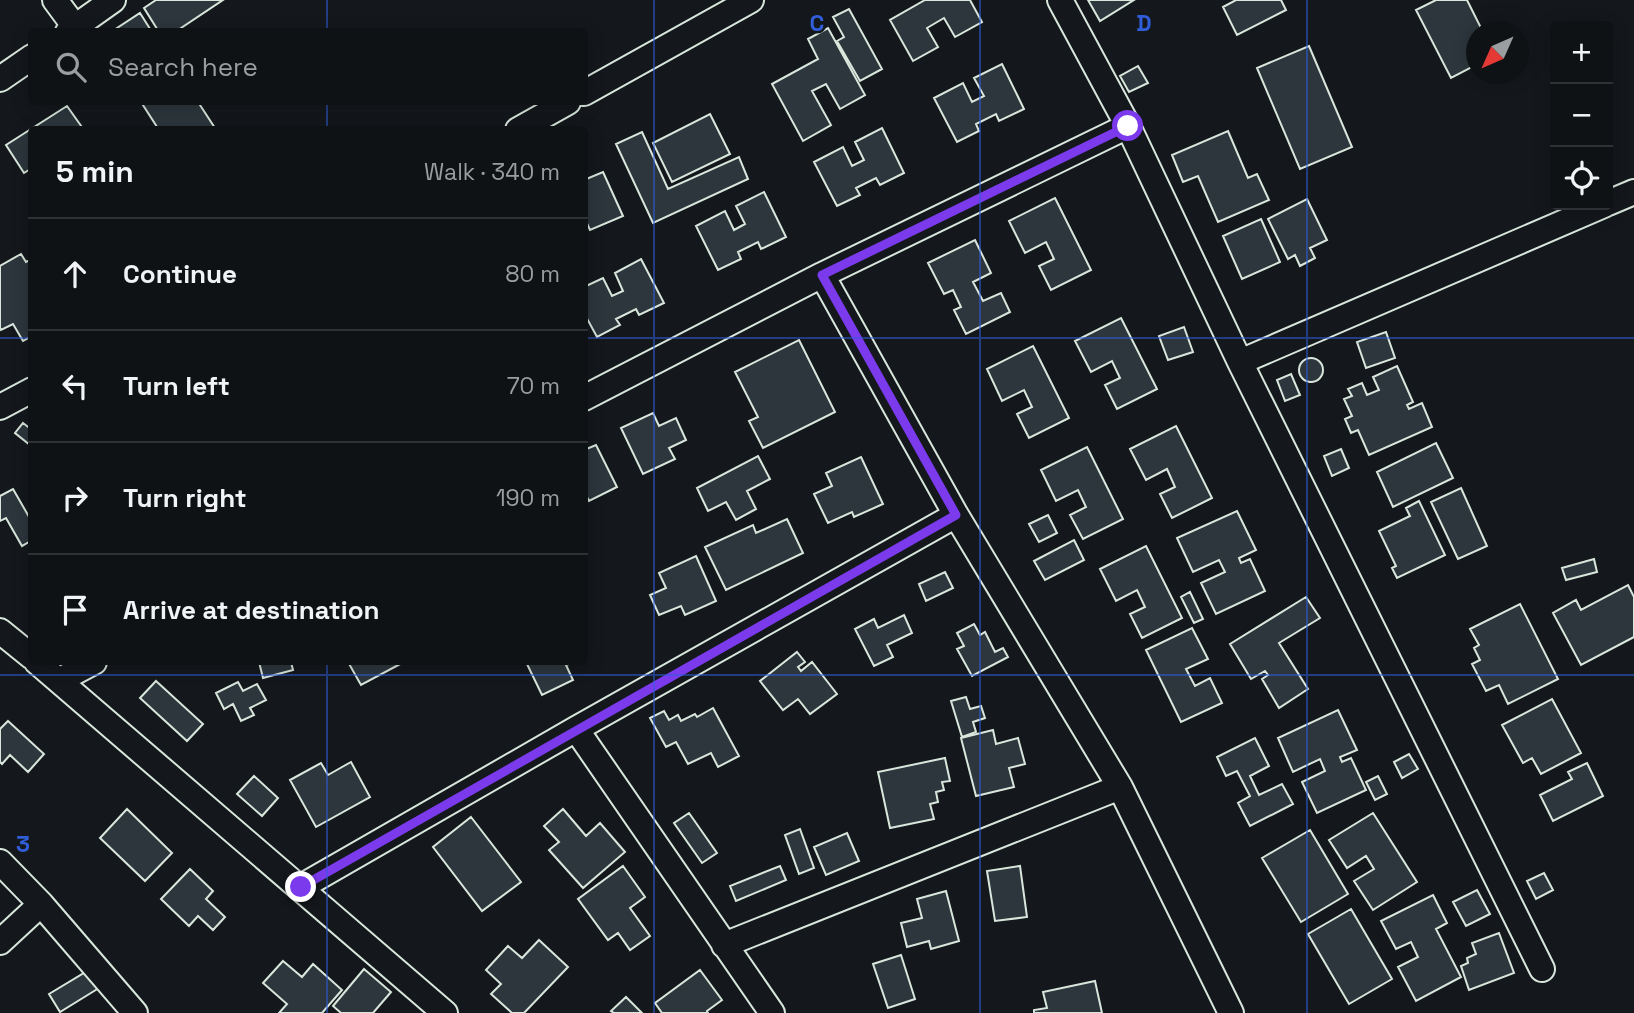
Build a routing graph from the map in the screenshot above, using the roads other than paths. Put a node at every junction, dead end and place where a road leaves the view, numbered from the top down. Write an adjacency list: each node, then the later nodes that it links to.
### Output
1 (55, 0): 5 (street)
2 (113, 0): 6 (street)
3 (751, 0): 9 (street)
4 (1060, 0): 12 (street)
5 (70, 28)
6 (72, 28)
7 (28, 60): 8 (street)
8 (0, 79)
9 (588, 91)
10 (563, 105): 11 (street)
11 (525, 126)
12 (1128, 126): 16 (street); 17 (street)
13 (1634, 192): 14 (street)
14 (1613, 201)
15 (1592, 210): 17 (street)
16 (822, 275): 19 (street); 21 (street)
17 (1240, 362): 34 (street)
18 (28, 392): 20 (street)
19 (588, 396)
20 (0, 407)
21 (956, 515): 27 (street); 28 (street)
22 (0, 631): 23 (street)
23 (28, 654)
24 (41, 665): 26 (street)
25 (88, 665): 26 (street)
26 (60, 680): 30 (street)
27 (576, 729): 30 (street); 33 (street)
28 (1120, 787): 33 (street); 38 (street)
29 (0, 862): 31 (street)
30 (301, 887): 36 (street)
31 (41, 904): 32 (street); 35 (street)
32 (0, 942)
33 (724, 945): 37 (street)
34 (1542, 969)
35 (135, 1013)
36 (444, 1013)
37 (772, 1013)
38 (1231, 1013)

